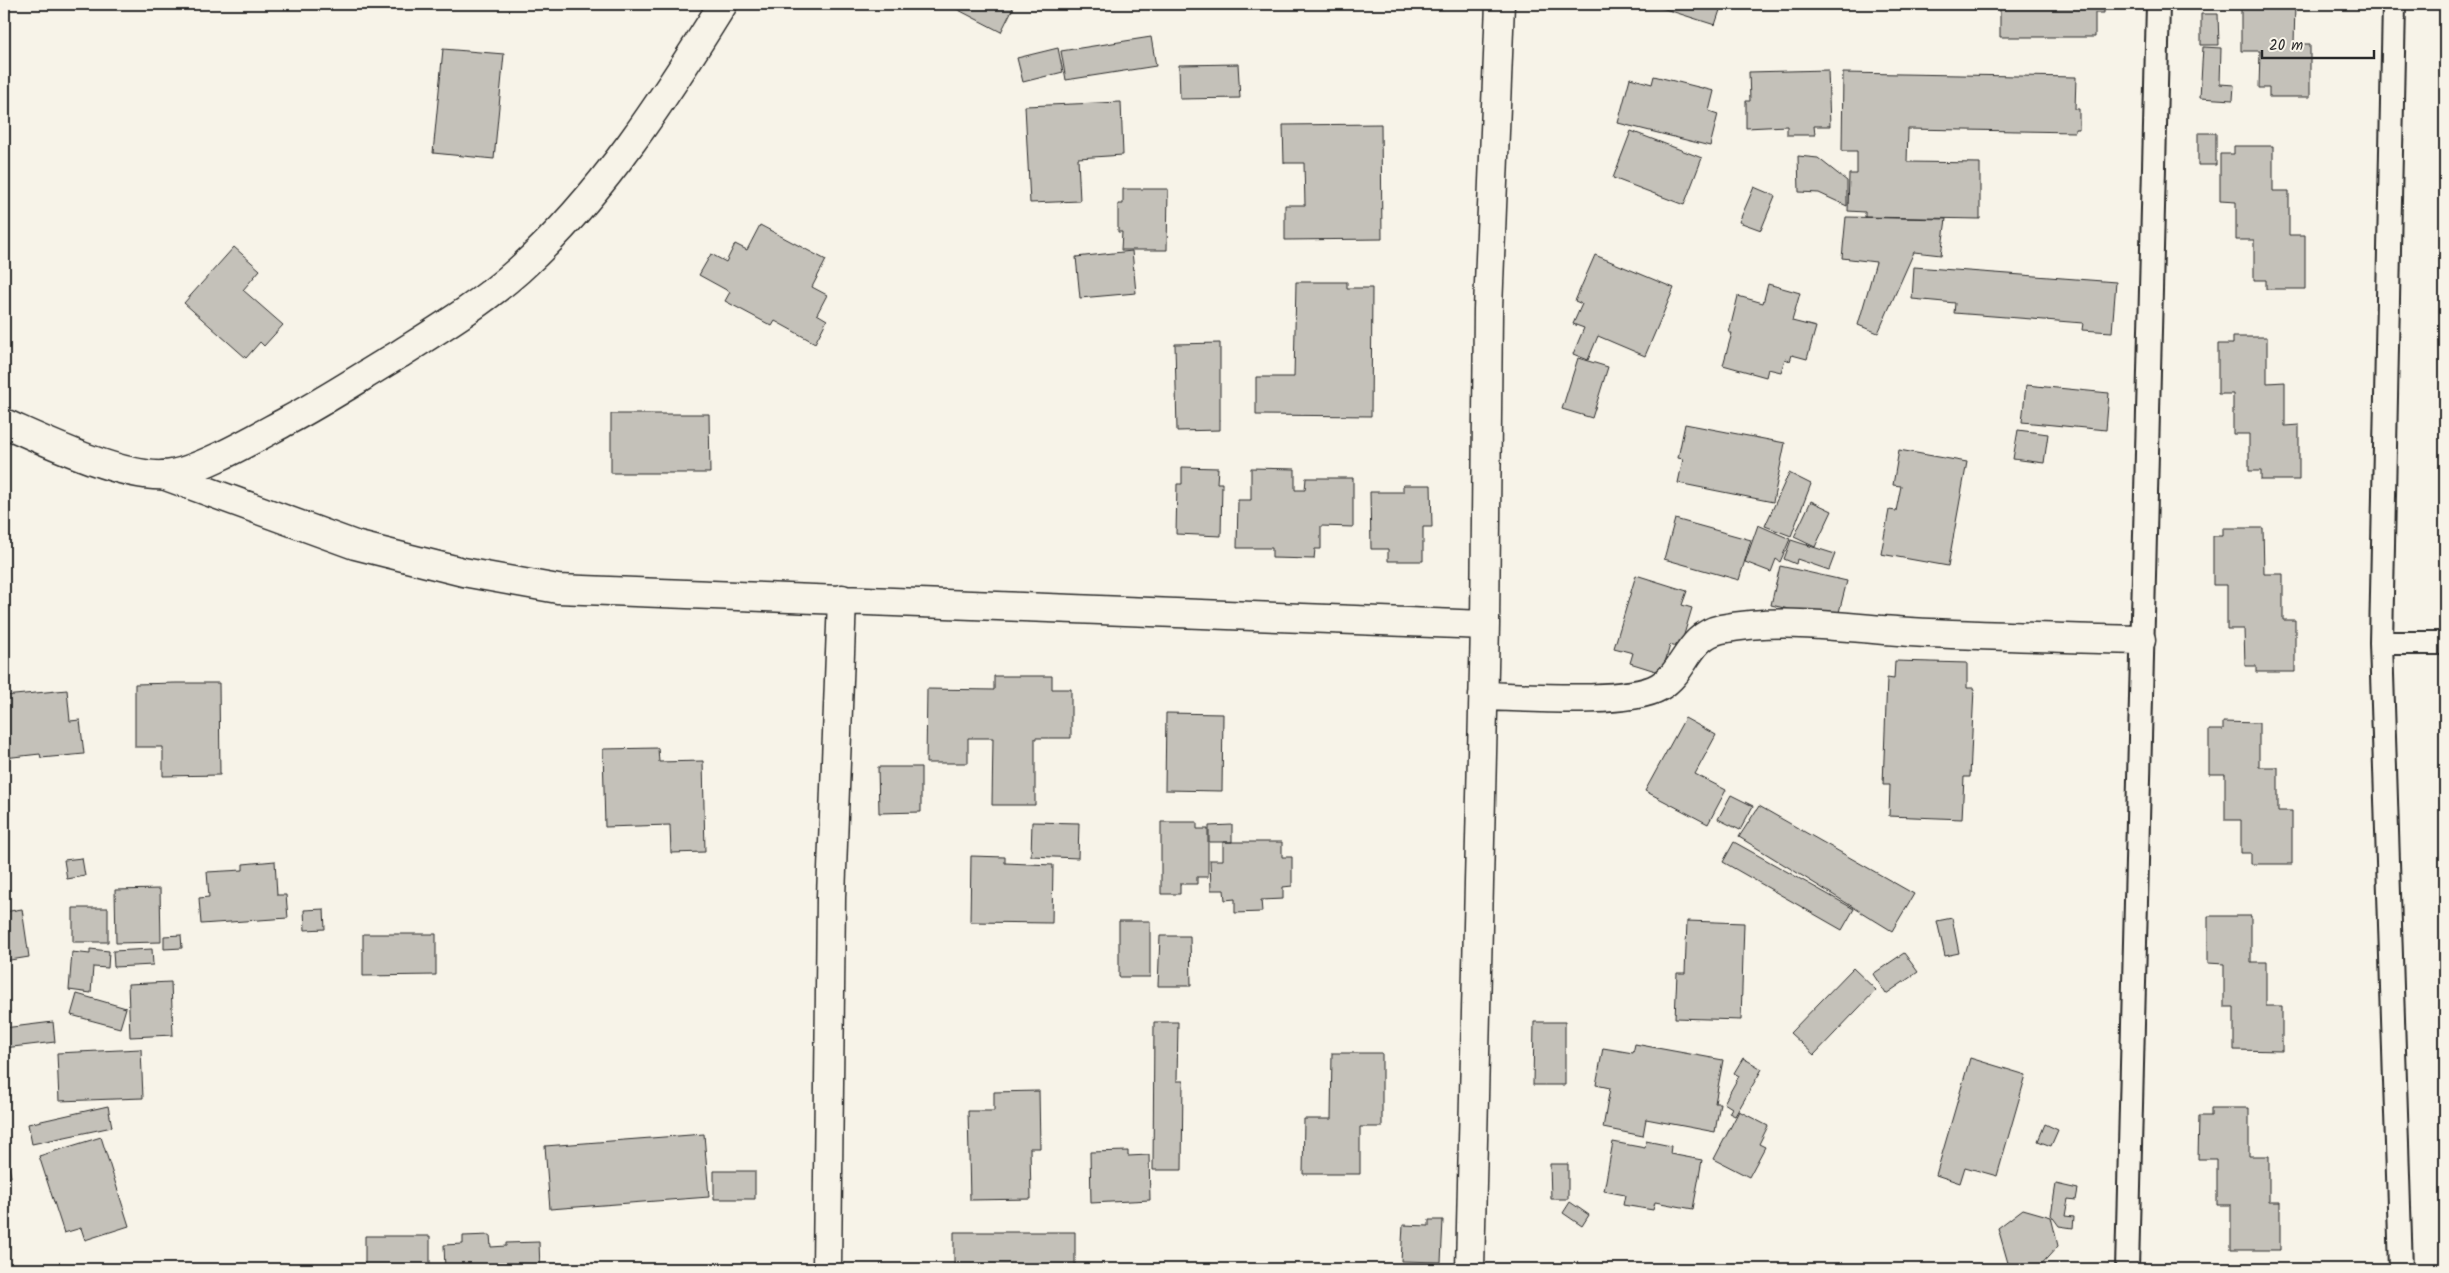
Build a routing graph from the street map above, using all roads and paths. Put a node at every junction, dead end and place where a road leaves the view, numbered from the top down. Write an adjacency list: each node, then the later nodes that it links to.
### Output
1 (723, 4): 6 (street)
2 (1500, 4): 8 (street)
3 (2158, 4): 9 (lane)
4 (2394, 4): 10 (lane)
5 (4, 423): 6 (street)
6 (163, 475): 7 (street)
7 (842, 599): 8 (street); 13 (street)
8 (1485, 625): 12 (street)
9 (2141, 640): 12 (street); 15 (lane)
10 (2381, 643): 11 (lane); 16 (lane)
11 (2445, 643)
12 (1483, 696): 14 (street)
13 (827, 1269)
14 (1470, 1269)
15 (2127, 1269)
16 (2401, 1269)

